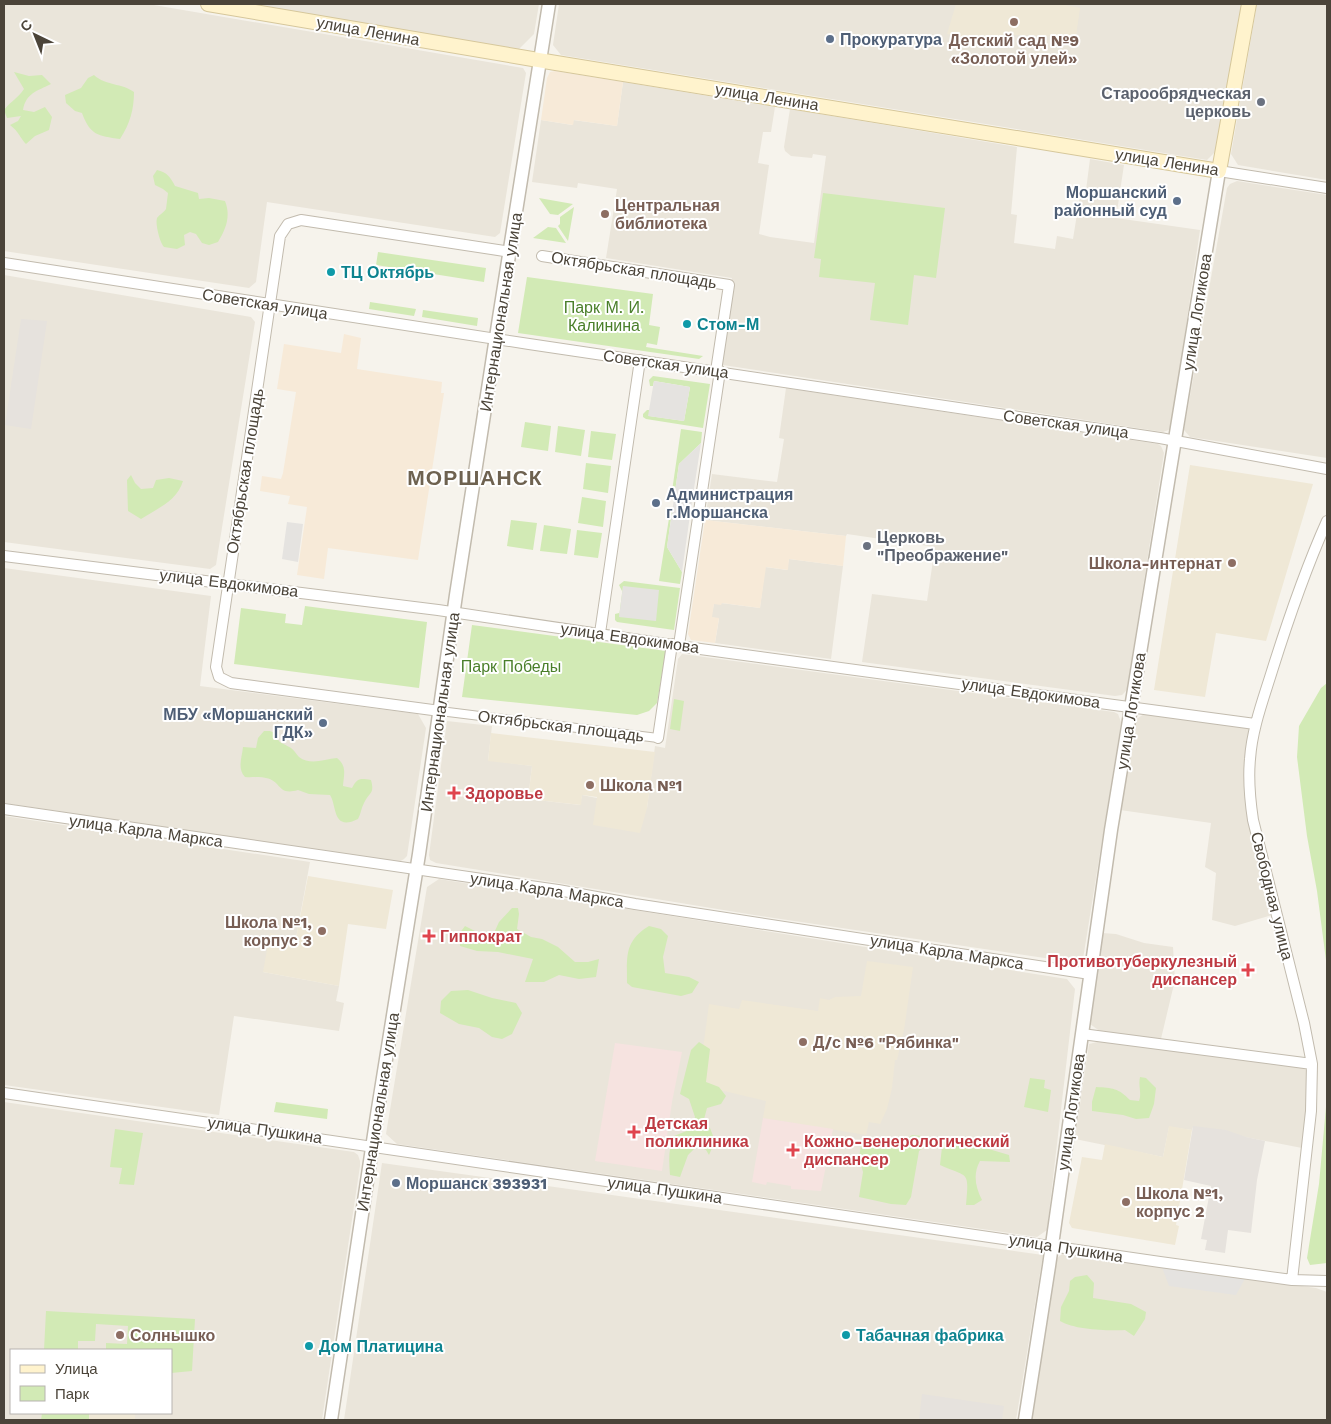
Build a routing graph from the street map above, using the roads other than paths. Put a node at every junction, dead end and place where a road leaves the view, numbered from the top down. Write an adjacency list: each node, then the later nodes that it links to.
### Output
1 (208, 4): 4 (main road, улица Ленина)
2 (549, 4): 4 (street, Интернациональная улица)
3 (1249, 4): 5 (main road, улица Лотикова)
4 (541, 61): 5 (main road, улица Ленина); 7 (street, Интернациональная улица)
5 (1220, 171): 6 (street, улица Ленина); 14 (street, улица Лотикова)
6 (1327, 188)
7 (510, 252): 10 (street, Октябрьская площадь); 11 (street, Интернациональная улица)
8 (542, 256): 13 (street, Октябрьская площадь)
9 (4, 263): 10 (street, Советская улица)
10 (270, 305): 11 (street, Советская улица); 18 (street, Октябрьская площадь)
11 (496, 339): 12 (street, Советская улица); 19 (street, Интернациональная улица)
12 (640, 360): 13 (street, Советская улица); 20 (street)
13 (718, 371): 14 (street, Советская улица); 21 (street, Октябрьская площадь)
14 (1176, 441): 15 (street, Советская улица); 22 (street, улица Лотикова)
15 (1327, 469)
16 (1327, 521): 24 (street, Свободная улица)
17 (4, 556): 18 (street, улица Евдокимова)
18 (228, 583): 19 (street, улица Евдокимова); 23 (street, Октябрьская площадь)
19 (454, 613): 20 (street, улица Евдокимова); 23 (street, Интернациональная улица)
20 (600, 633): 21 (street, улица Евдокимова)
21 (676, 645): 22 (street, улица Евдокимова); 25 (street, Октябрьская площадь)
22 (1132, 706): 24 (street, улица Евдокимова); 28 (street, улица Лотикова)
23 (440, 711): 25 (street, Октябрьская площадь); 27 (street, Интернациональная улица)
24 (1256, 724): 30 (street, Свободная улица)
25 (658, 738)
26 (4, 809): 27 (street, улица Карла Маркса)
27 (416, 871): 28 (street, улица Карла Маркса); 32 (street, Интернациональная улица)
28 (1090, 974): 29 (street, улица Лотикова)
29 (1082, 1034): 30 (street); 33 (street, улица Лотикова)
30 (1312, 1064): 34 (street, Свободная улица)
31 (4, 1093): 32 (street, улица Пушкина)
32 (372, 1146): 33 (street, улица Пушкина); 36 (street, Интернациональная улица)
33 (1052, 1246): 34 (street, улица Пушкина); 37 (street, улица Лотикова)
34 (1292, 1280): 35 (street, улица Пушкина)
35 (1327, 1281)
36 (331, 1420)
37 (1025, 1420)

